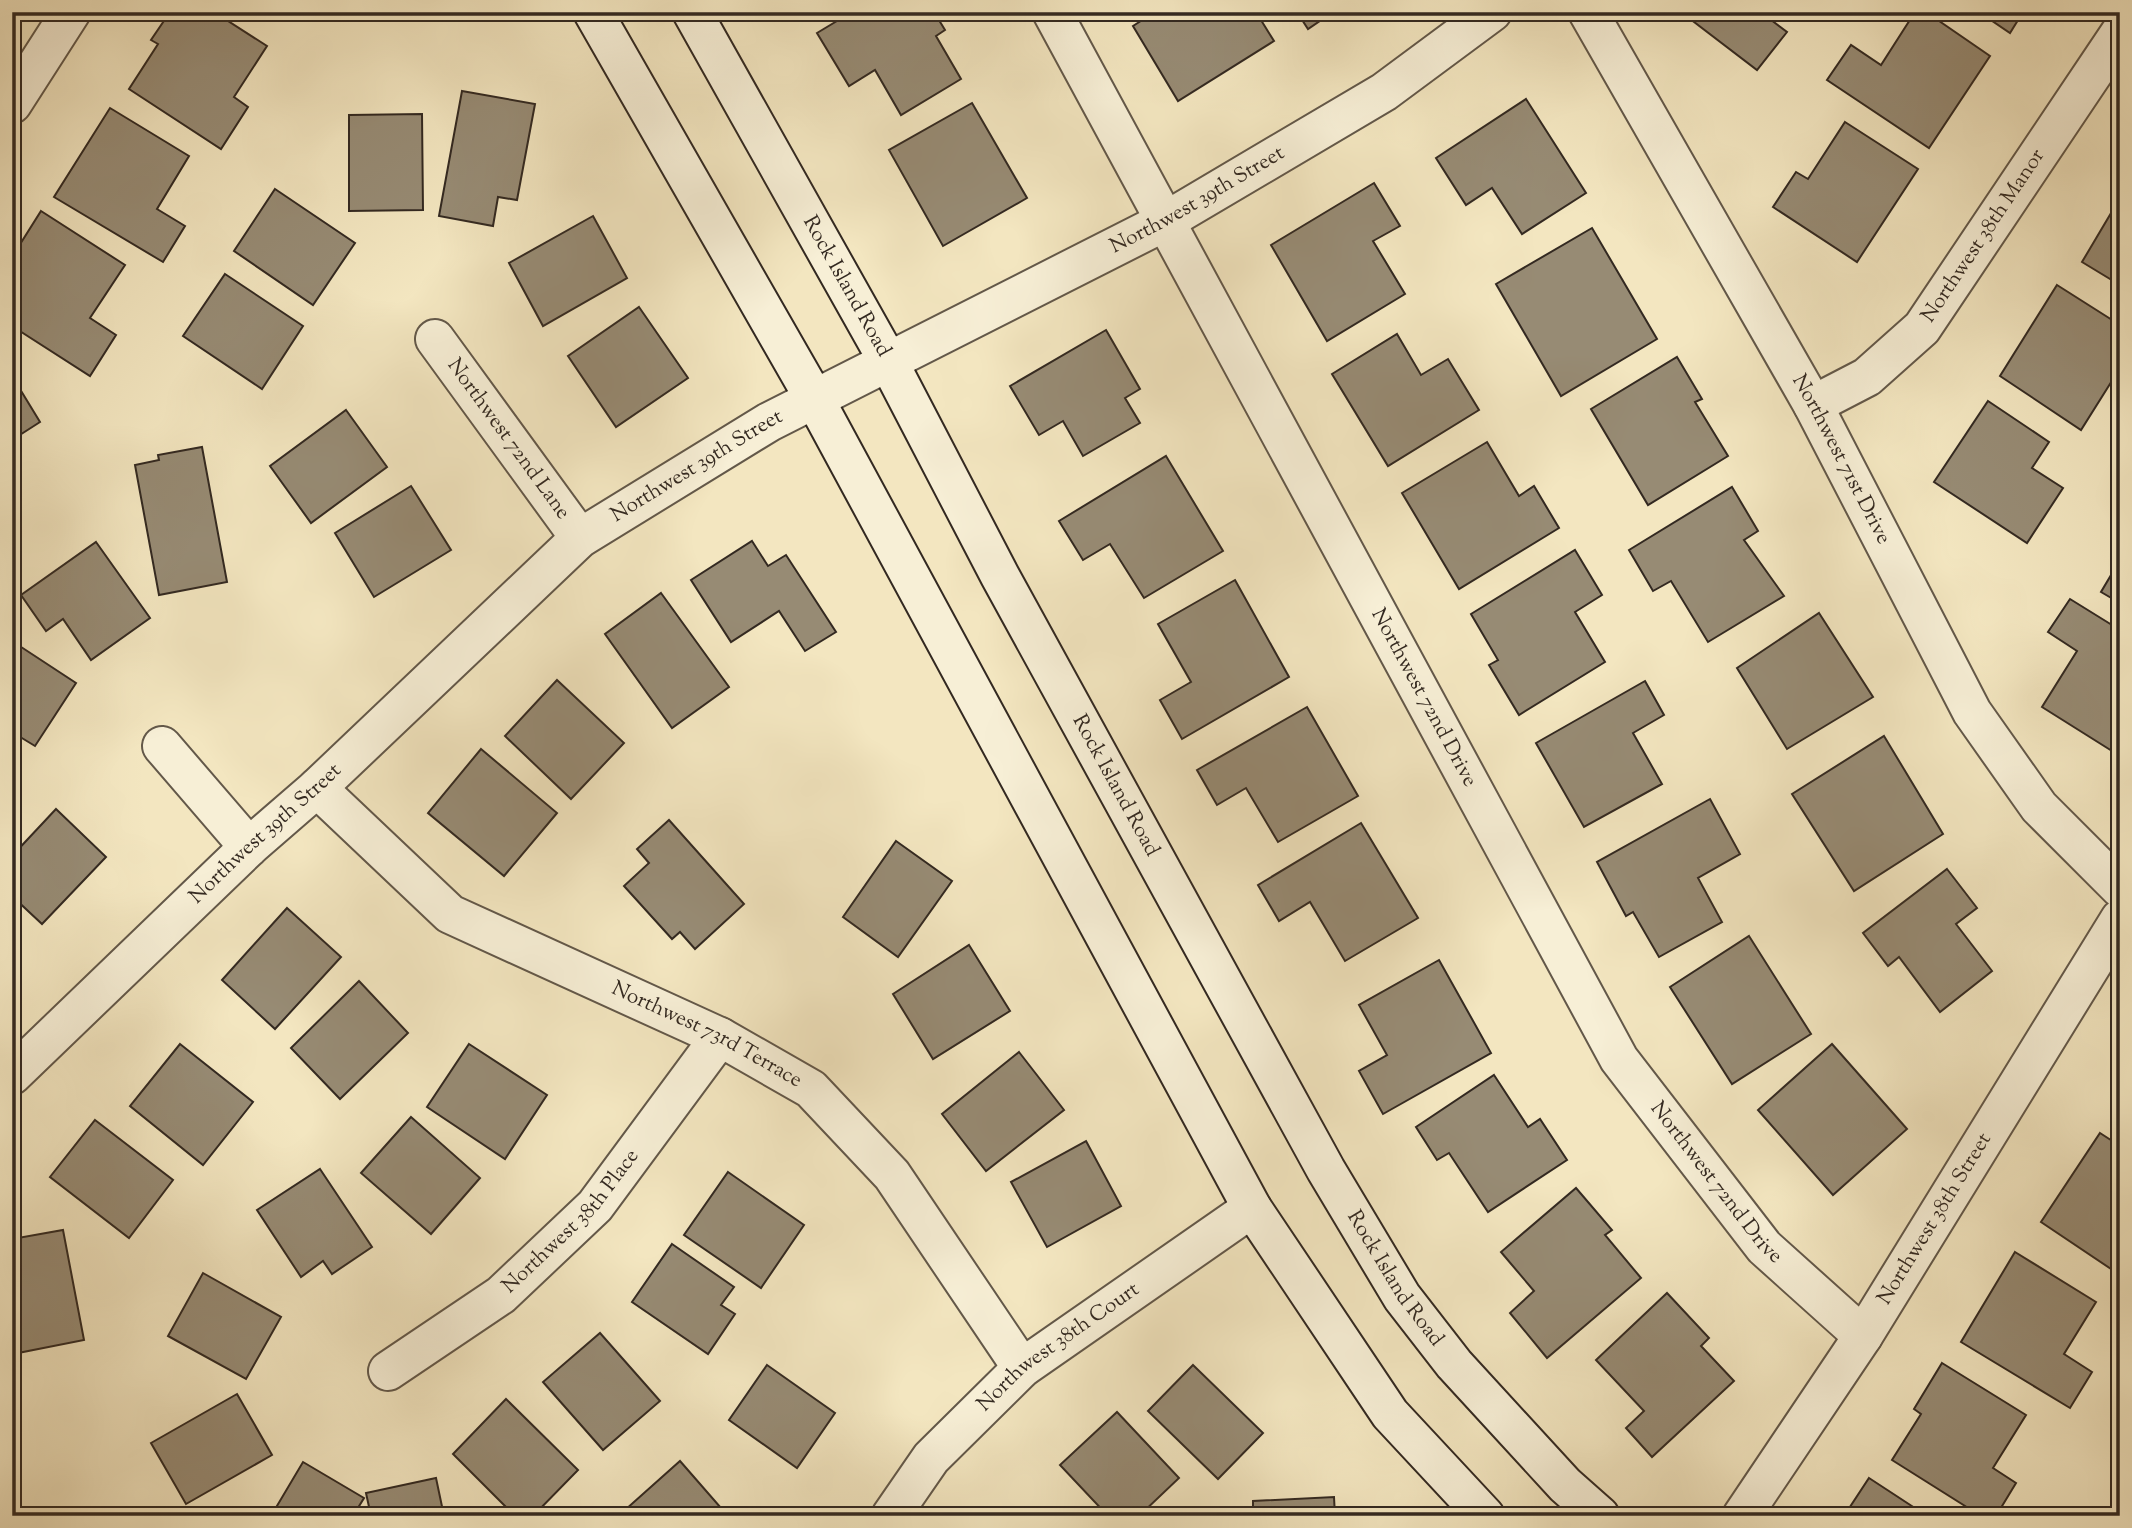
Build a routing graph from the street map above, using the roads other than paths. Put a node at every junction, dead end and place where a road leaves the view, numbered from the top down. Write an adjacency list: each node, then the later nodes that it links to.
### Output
1 (71, 12): 8 (street)
2 (593, 12): 12 (street)
3 (692, 12): 11 (street, Rock Island Road)
4 (1052, 12): 9 (street, Northwest 72nd Drive)
5 (1492, 12): 9 (street, Northwest 39th Street)
6 (1588, 12): 13 (street, Northwest 71st Drive)
7 (2120, 33): 13 (street, Northwest 38th Manor)
8 (12, 104)
9 (1164, 222): 11 (street, Northwest 39th Street); 23 (street, Northwest 72nd Drive)
10 (435, 340): 14 (street, Northwest 72nd Lane)
11 (888, 361): 12 (street, Northwest 39th Street); 28 (street, Rock Island Road)
12 (814, 398): 14 (street, Northwest 39th Street); 22 (street)
13 (1812, 405): 18 (street, Northwest 71st Drive)
14 (580, 538): 16 (street, Northwest 39th Street)
15 (162, 746): 17 (street)
16 (317, 788): 17 (street, Northwest 39th Street); 20 (street, Northwest 73rd Terrace)
17 (249, 847): 21 (street, Northwest 39th Street)
18 (2120, 888)
19 (2120, 919): 23 (street, Northwest 38th Street)
20 (720, 1037): 24 (street, Northwest 73rd Terrace); 25 (street, Northwest 38th Place)
21 (12, 1075)
22 (1252, 1208): 24 (street, Northwest 38th Court); 27 (street)
23 (1863, 1336): 29 (street, Northwest 38th Street)
24 (1022, 1368): 26 (street, Northwest 38th Court)
25 (388, 1371)
26 (891, 1516)
27 (1485, 1516)
28 (1600, 1516)
29 (1742, 1516)

